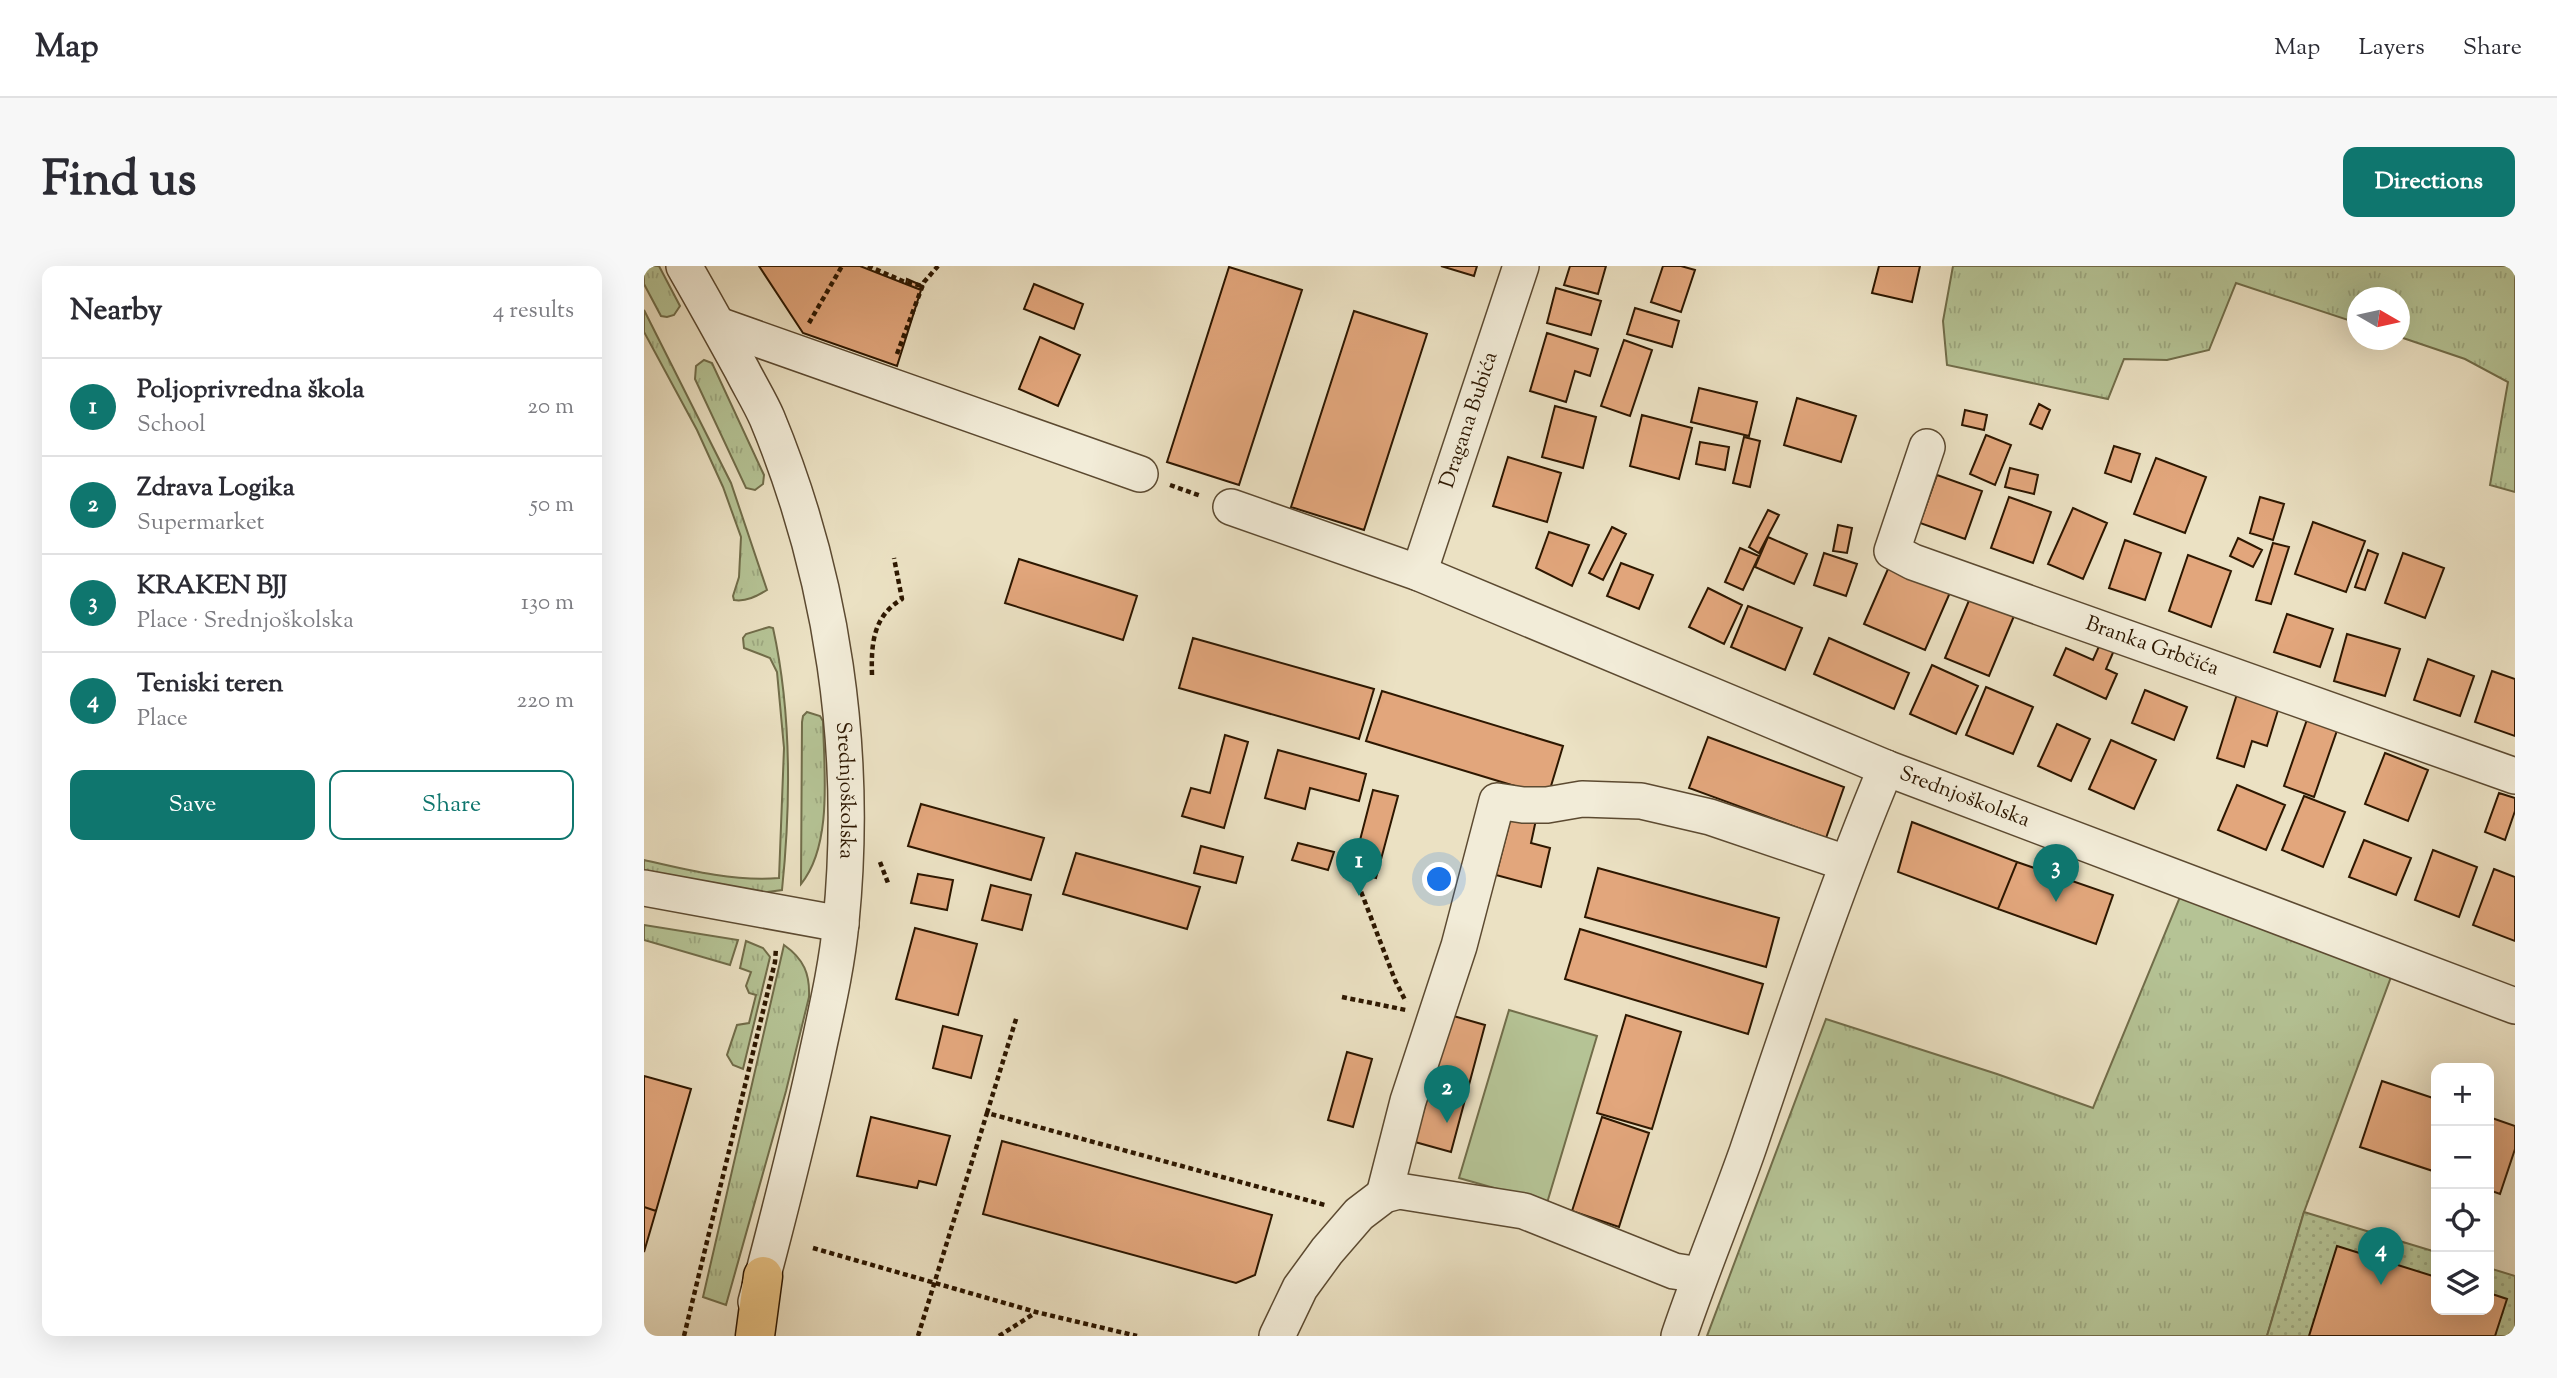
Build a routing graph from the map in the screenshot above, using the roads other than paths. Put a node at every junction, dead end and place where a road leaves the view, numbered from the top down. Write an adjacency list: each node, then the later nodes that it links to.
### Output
1 (684, 266): 3 (street, Srednjoškolska)
2 (1521, 266): 7 (street, Dragana Bubića)
3 (718, 325): 5 (street); 12 (street, Srednjoškolska)
4 (1927, 447): 9 (street, Branka Grbčića)
5 (1140, 474)
6 (1231, 507): 7 (street, Srednjoškolska)
7 (1419, 573): 8 (street, Srednjoškolska)
8 (1886, 768): 10 (street); 13 (street, Srednjoškolska)
9 (2515, 776)
10 (1846, 863): 14 (street); 15 (street)
11 (644, 888): 12 (street)
12 (841, 924): 16 (street, Srednjoškolska)
13 (2515, 1006)
14 (1371, 1204): 15 (street); 19 (street)
15 (1700, 1275): 20 (street)
16 (763, 1276): 17 (street, Srednjoškolska); 18 (main road)
17 (747, 1336)
18 (755, 1336)
19 (1277, 1336)
20 (1679, 1336)

